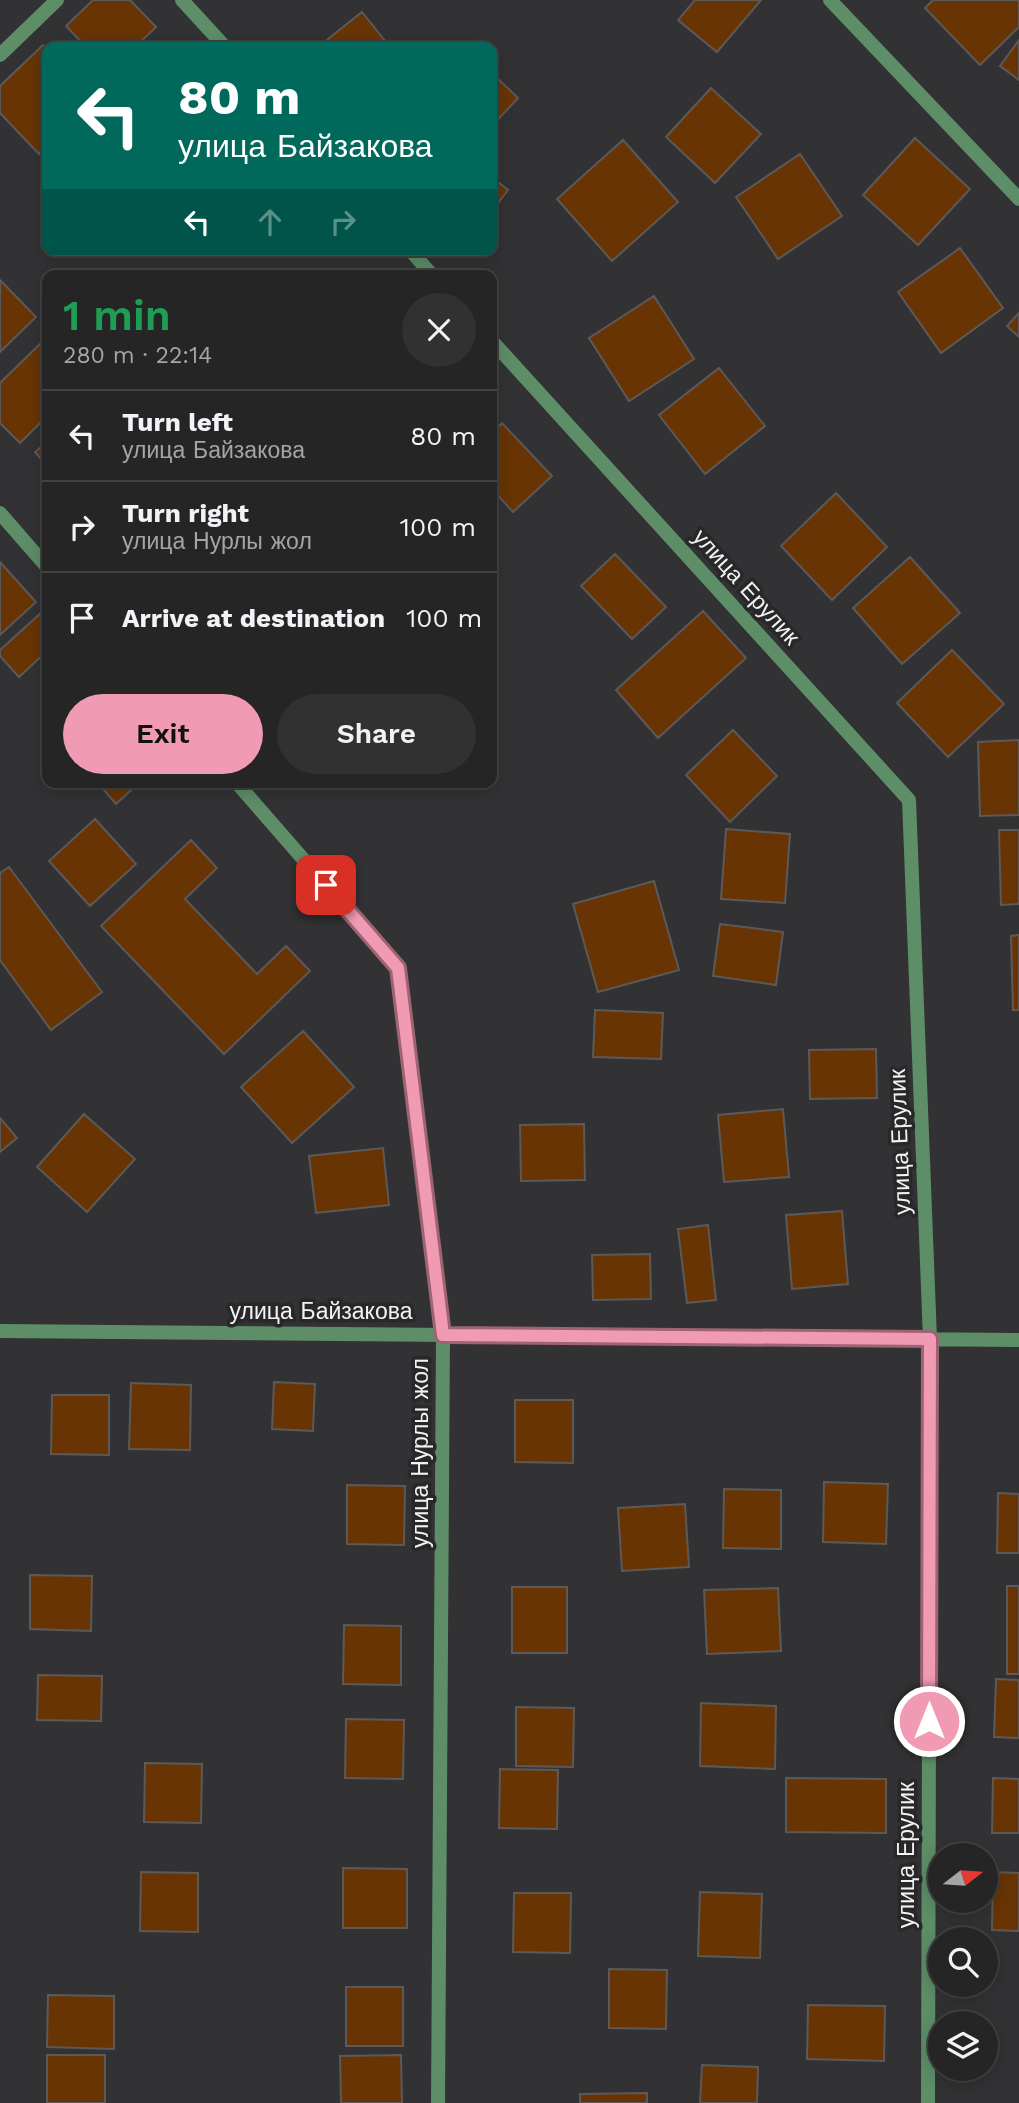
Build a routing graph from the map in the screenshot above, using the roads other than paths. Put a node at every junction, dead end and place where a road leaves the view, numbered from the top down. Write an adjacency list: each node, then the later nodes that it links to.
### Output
1 (57, 0): 5 (street)
2 (182, 0): 4 (street)
3 (830, 0): 6 (street)
4 (220, 42)
5 (0, 55)
6 (1019, 199)
7 (415, 256): 8 (street)
8 (428, 270)
9 (497, 347): 15 (street, улица Ерулик)
10 (0, 513): 11 (street)
11 (42, 561)
12 (241, 788): 14 (street, улица Нурлы жол)
13 (0, 1331): 14 (street, улица Байзакова)
14 (443, 1335): 15 (street, улица Байзакова); 17 (street, улица Нурлы жол)
15 (930, 1339): 16 (street, улица Байзакова); 18 (street, улица Ерулик)
16 (1019, 1340)
17 (438, 2103)
18 (928, 2103)

